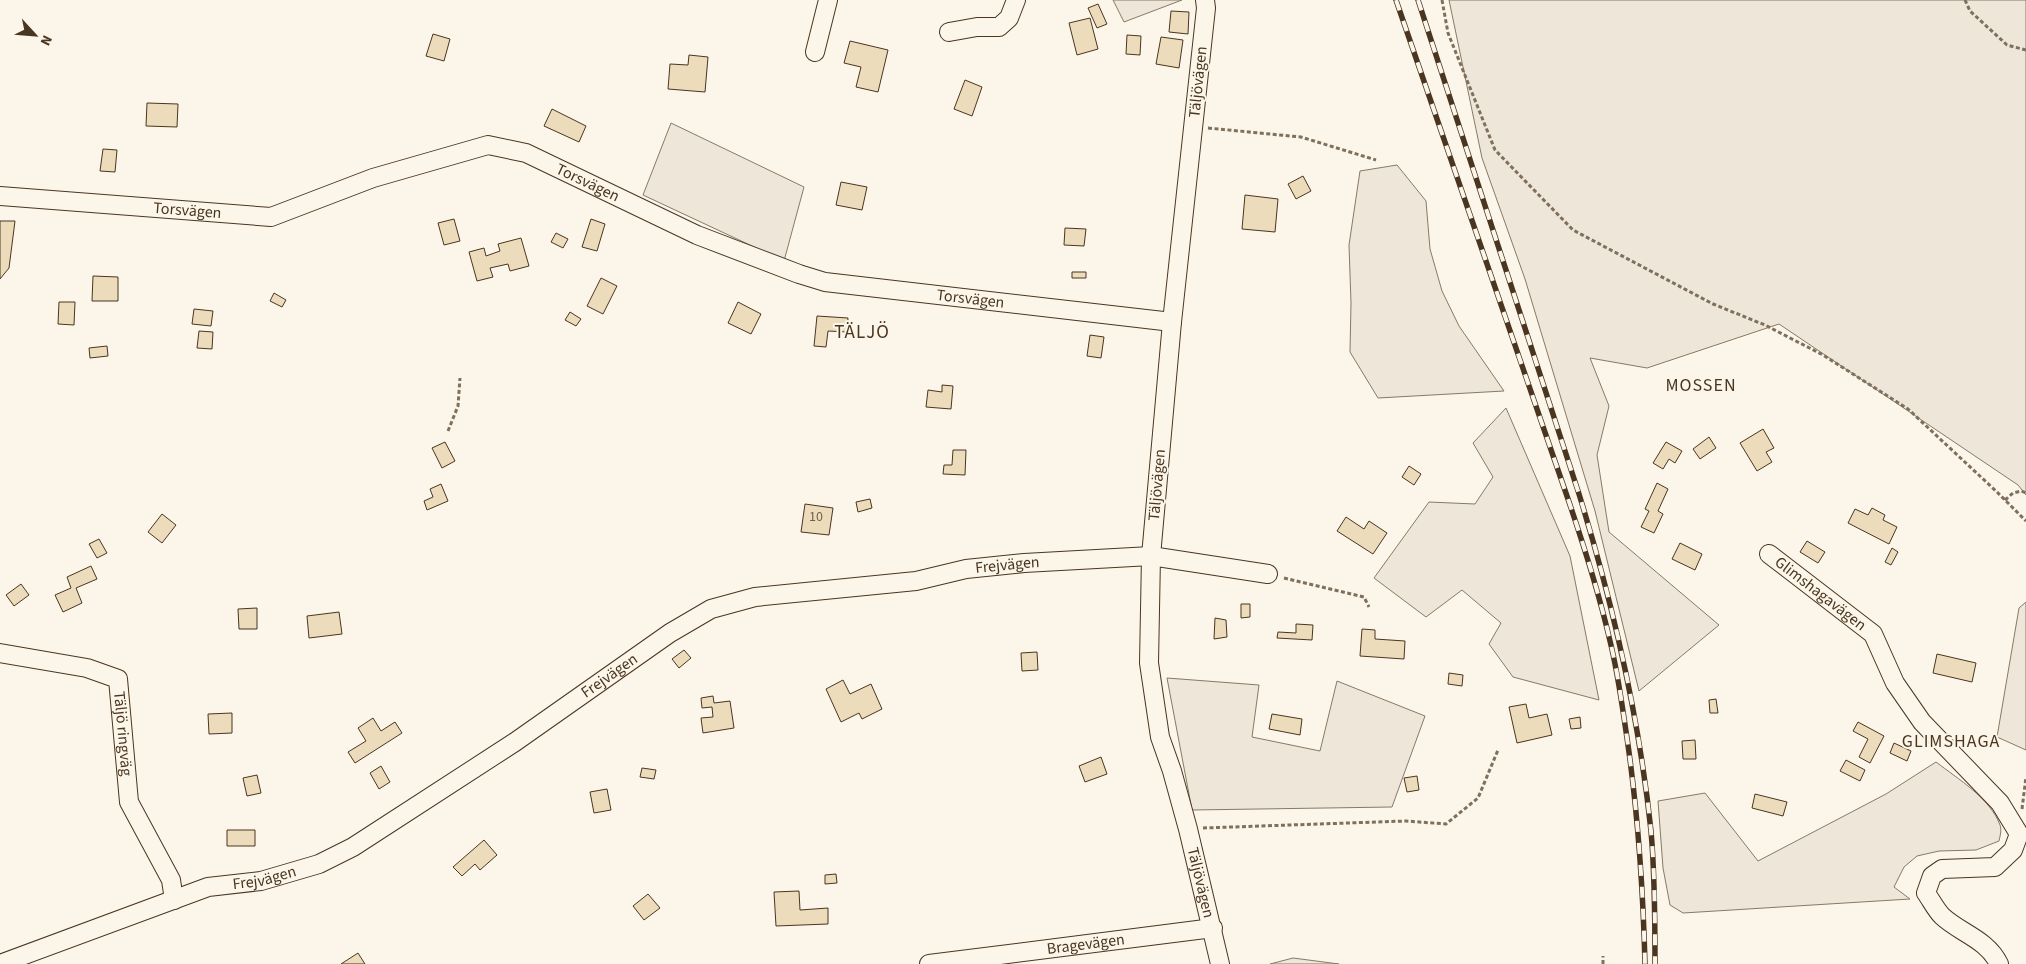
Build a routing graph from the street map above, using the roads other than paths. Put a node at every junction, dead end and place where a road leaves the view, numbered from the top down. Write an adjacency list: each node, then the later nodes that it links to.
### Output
1 (828, 0): 5 (street)
2 (1016, 0): 4 (street)
3 (1205, 0): 7 (street, Täljövägen)
4 (949, 32)
5 (815, 52)
6 (0, 196): 7 (street, Torsvägen)
7 (1172, 322): 9 (street, Täljövägen)
8 (1769, 554): 17 (street, Glimshagavägen)
9 (1151, 556): 10 (street, Frejvägen); 12 (street, Frejvägen); 13 (street, Täljövägen)
10 (1268, 574)
11 (0, 653): 12 (street, Täljö ringväg)
12 (174, 900): 14 (street, Frejvägen)
13 (1213, 928): 15 (street, Bragevägen); 16 (street, Täljövägen)
14 (0, 964)
15 (929, 964)
16 (1220, 964)
17 (1999, 964)

